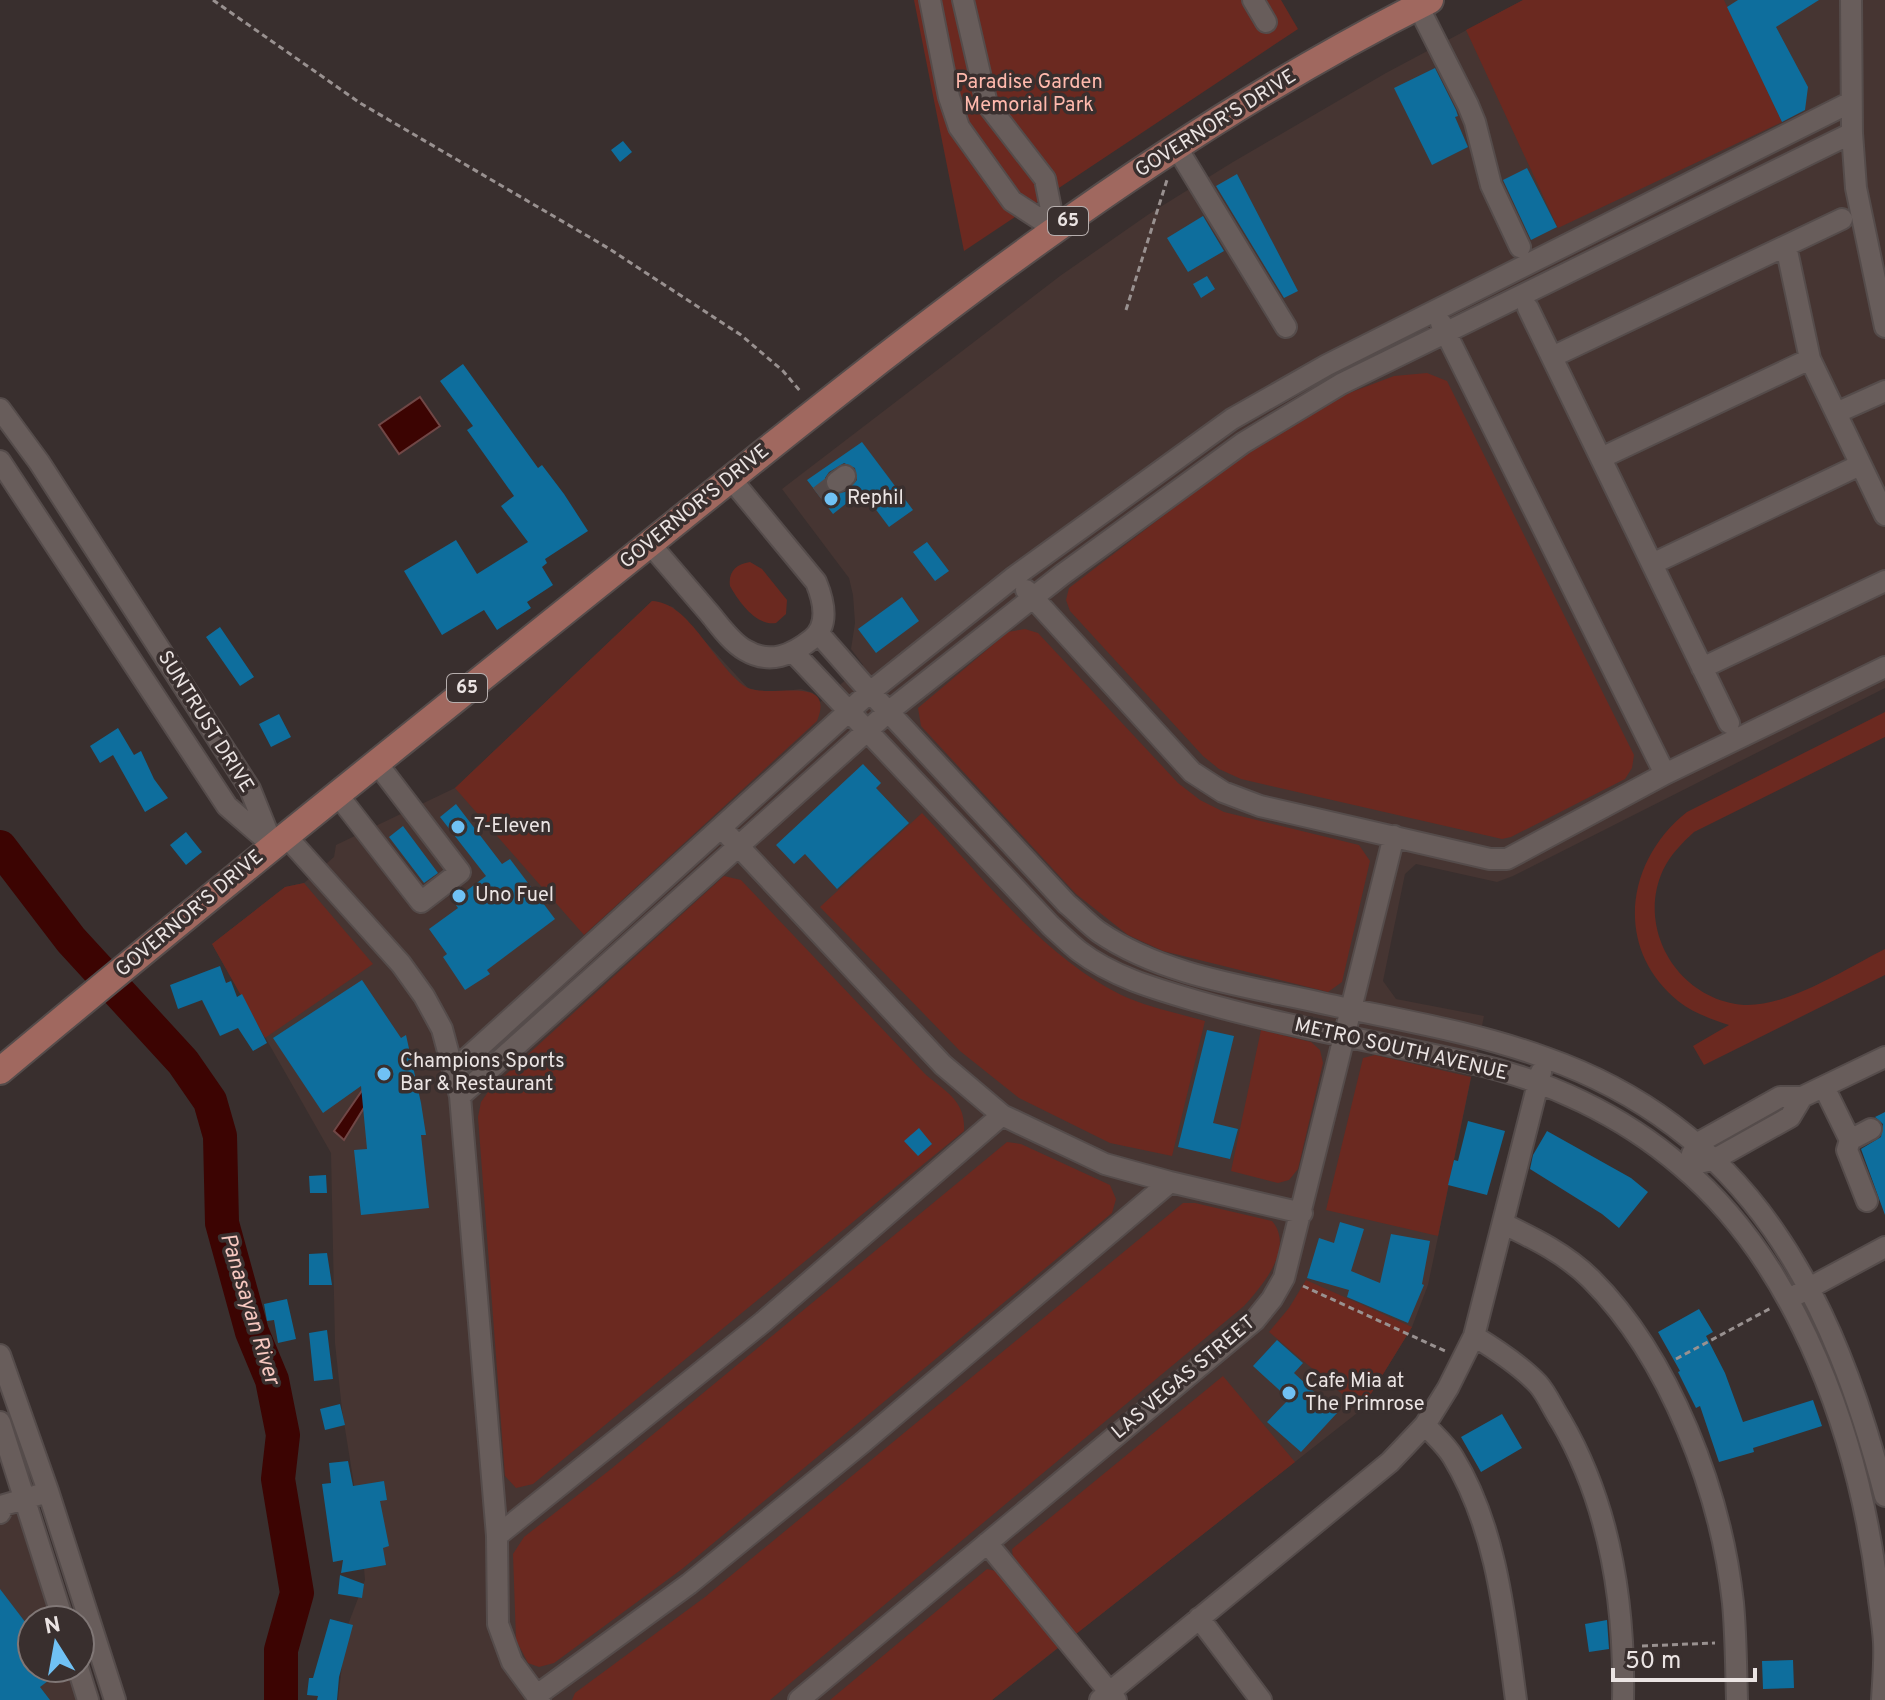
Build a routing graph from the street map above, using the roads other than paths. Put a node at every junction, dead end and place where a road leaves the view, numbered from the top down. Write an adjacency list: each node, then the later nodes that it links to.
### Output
1 (930, 0): 10 (street)
2 (963, 0): 8 (street)
3 (1253, 0): 6 (street)
4 (1851, 0): 7 (street)
5 (1424, 3): 11 (main road, GOVERNOR'S DRIVE / 65); 15 (street)
6 (1266, 22)
7 (1851, 102): 9 (street); 17 (street)
8 (994, 116): 10 (street); 13 (street)
9 (1852, 133): 19 (street); 20 (street)
10 (964, 137): 13 (street)
11 (1177, 148): 13 (main road, GOVERNOR'S DRIVE / 65); 18 (street)
12 (1842, 219): 14 (street)
13 (1055, 229): 29 (main road, GOVERNOR'S DRIVE / 65)
14 (1786, 246): 21 (street); 22 (street)
15 (1520, 247)
16 (1528, 308): 21 (street)
17 (1435, 310): 20 (street); 33 (street)
18 (1286, 327)
19 (1885, 327)
20 (1447, 333): 35 (street); 48 (street)
21 (1552, 357): 26 (street)
22 (1810, 359): 25 (street); 26 (street)
23 (1885, 391): 25 (street)
24 (0, 409): 36 (street, SUNTRUST DRIVE)
25 (1836, 413): 28 (street)
26 (1601, 458): 32 (street)
27 (1, 465): 38 (street, SUNTRUST DRIVE)
28 (1860, 465): 30 (street); 32 (street)
29 (731, 479): 31 (main road, GOVERNOR'S DRIVE / 65); 37 (street)
30 (1885, 515)
31 (650, 544): 39 (street); 47 (main road, GOVERNOR'S DRIVE / 65)
32 (1652, 564): 41 (street)
33 (1014, 577): 35 (street); 42 (street)
34 (1885, 581): 41 (street)
35 (1033, 598): 44 (street); 51 (street)
36 (146, 628): 38 (street); 52 (street, SUNTRUST DRIVE)
37 (819, 634): 39 (street); 42 (street, METRO SOUTH AVENUE)
38 (121, 645): 52 (street, SUNTRUST DRIVE)
39 (794, 653): 43 (street, METRO SOUTH AVENUE)
40 (1885, 667): 48 (street)
41 (1702, 668): 45 (street)
42 (870, 692): 43 (street); 44 (street, METRO SOUTH AVENUE)
43 (848, 712): 46 (street, METRO SOUTH AVENUE); 50 (street)
44 (888, 712): 46 (street); 54 (street, METRO SOUTH AVENUE)
45 (1729, 723)
46 (867, 732): 53 (street); 55 (street, METRO SOUTH AVENUE)
47 (376, 762): 49 (main road, GOVERNOR'S DRIVE / 65); 49 (street)
48 (1665, 774): 51 (street)
49 (337, 794): 52 (main road, GOVERNOR'S DRIVE / 65)
50 (721, 827): 53 (street); 58 (street)
51 (1394, 836): 54 (street, LAS VEGAS STREET)
52 (279, 840): 58 (street); 59 (main road, GOVERNOR'S DRIVE / 65)
53 (738, 846): 62 (street); 64 (street)
54 (1351, 1010): 55 (street, LAS VEGAS STREET); 56 (street, METRO SOUTH AVENUE)
55 (1345, 1038): 60 (street, METRO SOUTH AVENUE); 72 (street, LAS VEGAS STREET)
56 (1545, 1057): 60 (street); 67 (street, METRO SOUTH AVENUE)
57 (1885, 1057): 61 (street)
58 (454, 1070): 62 (street)
59 (0, 1071)
60 (1538, 1084): 69 (street, METRO SOUTH AVENUE); 73 (street)
61 (1824, 1087): 63 (street); 66 (street)
62 (460, 1096): 85 (street)
63 (1802, 1097): 67 (street); 68 (street)
64 (1002, 1115): 70 (street); 85 (street)
65 (1871, 1129): 66 (street)
66 (1850, 1140): 71 (street)
67 (1698, 1143): 68 (street, METRO SOUTH AVENUE); 69 (street)
68 (1715, 1159): 69 (street); 75 (street, METRO SOUTH AVENUE)
69 (1684, 1168): 76 (street, METRO SOUTH AVENUE)
70 (1170, 1182): 72 (street); 89 (street)
71 (1867, 1201)
72 (1302, 1213): 86 (street, LAS VEGAS STREET)
73 (1504, 1224): 77 (street); 96 (street)
74 (1885, 1247): 75 (street)
75 (1810, 1287): 76 (street); 82 (street, METRO SOUTH AVENUE)
76 (1788, 1300): 97 (street, METRO SOUTH AVENUE)
77 (1474, 1336): 80 (street); 95 (street)
78 (0, 1355): 81 (street)
79 (0, 1422): 83 (street)
80 (1425, 1425): 88 (street); 94 (street)
81 (48, 1491): 83 (street); 91 (street)
82 (1885, 1496)
83 (26, 1498): 84 (street); 87 (street)
84 (0, 1513)
85 (497, 1536): 89 (street)
86 (987, 1543): 90 (street); 92 (street, LAS VEGAS STREET)
87 (58, 1604)
88 (1199, 1618): 90 (street); 93 (street)
89 (538, 1697)
90 (1109, 1697)
91 (115, 1700)
92 (799, 1700)
93 (1261, 1700)
94 (1516, 1700)
95 (1623, 1700)
96 (1737, 1700)
97 (1882, 1700)

